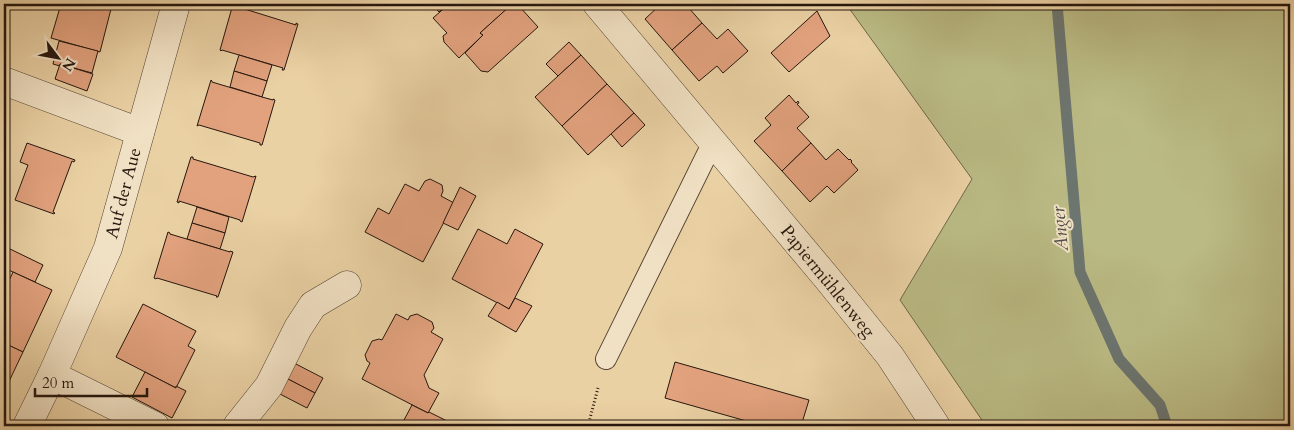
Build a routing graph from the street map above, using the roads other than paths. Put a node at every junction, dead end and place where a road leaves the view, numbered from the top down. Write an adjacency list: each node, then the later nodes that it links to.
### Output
1 (176, 4): 4 (street, Auf der Aue)
2 (597, 4): 5 (street, Papiermühlenweg)
3 (4, 81): 4 (street)
4 (140, 132): 8 (street, Auf der Aue)
5 (713, 142): 7 (lane); 12 (street, Papiermühlenweg)
6 (347, 285): 11 (street)
7 (606, 359)
8 (52, 375): 9 (street, Auf der Aue); 10 (street)
9 (27, 426)
10 (154, 426)
11 (237, 426)
12 (936, 426)

